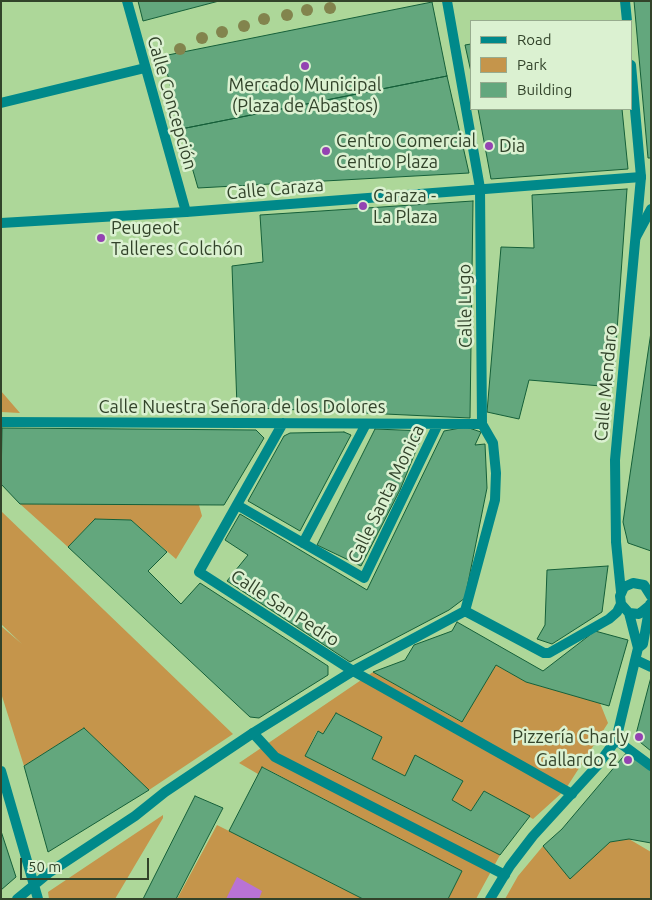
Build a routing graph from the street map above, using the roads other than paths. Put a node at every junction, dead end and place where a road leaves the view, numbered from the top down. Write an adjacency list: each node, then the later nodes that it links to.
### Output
1 (127, 1): 5 (street, Calle Concepción)
2 (447, 1): 9 (street, Calle Lugo)
3 (625, 1): 4 (street)
4 (627, 20)
5 (145, 68): 7 (street); 11 (street, Calle Concepción)
6 (632, 76): 8 (street, Calle Mendaro)
7 (1, 103)
8 (641, 177): 9 (street, Calle Caraza); 13 (street, Calle Mendaro)
9 (480, 188): 11 (street, Calle Caraza); 18 (street, Calle Lugo)
10 (651, 209): 13 (street)
11 (186, 212): 12 (street, Calle Caraza)
12 (1, 223)
13 (636, 236): 21 (street, Calle Mendaro)
14 (1, 422): 15 (street, Calle Nuestra Señora de los Dolores)
15 (283, 424): 16 (street, Calle Nuestra Señora de los Dolores); 19 (street)
16 (366, 424): 17 (street, Calle Nuestra Señora de los Dolores); 20 (street)
17 (438, 424): 18 (street, Calle Nuestra Señora de los Dolores); 20 (street, Calle Santa Monica)
18 (482, 424): 24 (street)
19 (237, 505): 20 (street); 29 (street, Calle San Pedro)
20 (303, 543)
21 (621, 592): 22 (street); 23 (street)
22 (650, 601): 25 (street); 26 (street)
23 (621, 604): 24 (street); 25 (street)
24 (465, 611): 29 (street)
25 (629, 613): 26 (street)
26 (638, 648): 27 (street)
27 (636, 660): 28 (street); 31 (street)
28 (651, 667)
29 (353, 671): 30 (street); 34 (street, Calle San Pedro)
30 (253, 733): 35 (street); 36 (street)
31 (616, 740): 32 (street); 34 (street)
32 (651, 766)
33 (1, 771): 36 (street)
34 (572, 794): 35 (street)
35 (505, 875): 39 (street)
36 (33, 884): 37 (street); 38 (street)
37 (16, 899)
38 (38, 899)
39 (490, 899)

